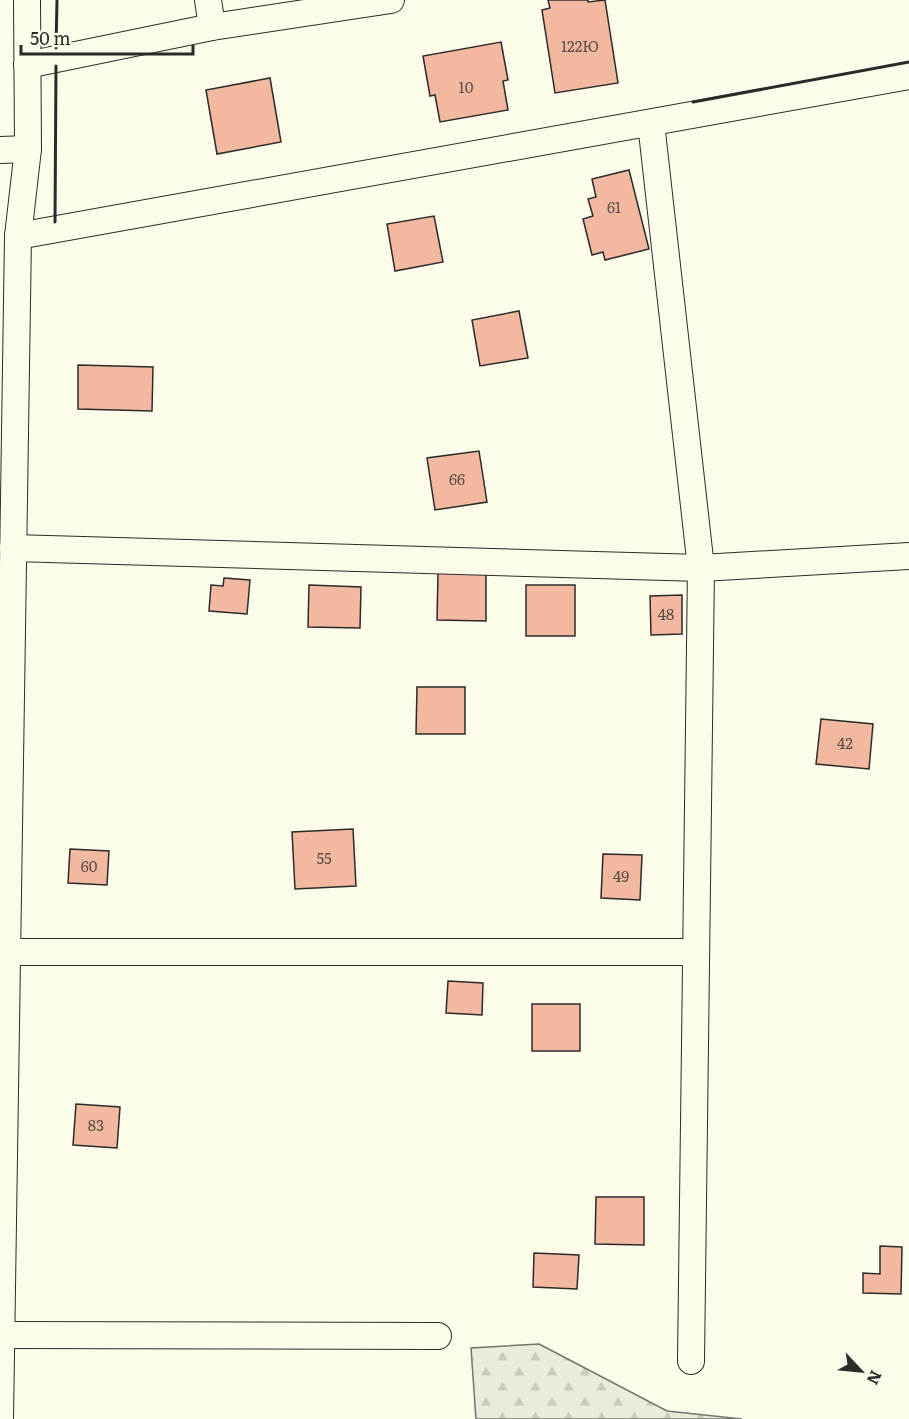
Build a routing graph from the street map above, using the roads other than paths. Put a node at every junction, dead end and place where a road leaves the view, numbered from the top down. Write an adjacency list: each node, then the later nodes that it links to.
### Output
1 (27, 0): 5 (street)
2 (208, 0): 4 (street)
3 (391, 0): 4 (street)
4 (212, 27): 5 (street)
5 (27, 65): 8 (street)
6 (909, 76): 7 (street)
7 (651, 123): 10 (street); 14 (street)
8 (28, 149): 9 (street); 10 (street)
9 (0, 150)
10 (18, 236): 11 (street)
11 (7, 472): 12 (street)
12 (13, 548): 14 (street); 15 (street)
13 (909, 556): 14 (street)
14 (701, 568): 16 (street)
15 (7, 952): 16 (street); 17 (street)
16 (696, 952): 19 (street)
17 (1, 1335): 18 (street); 20 (street)
18 (438, 1336)
19 (691, 1361)
20 (0, 1419)

